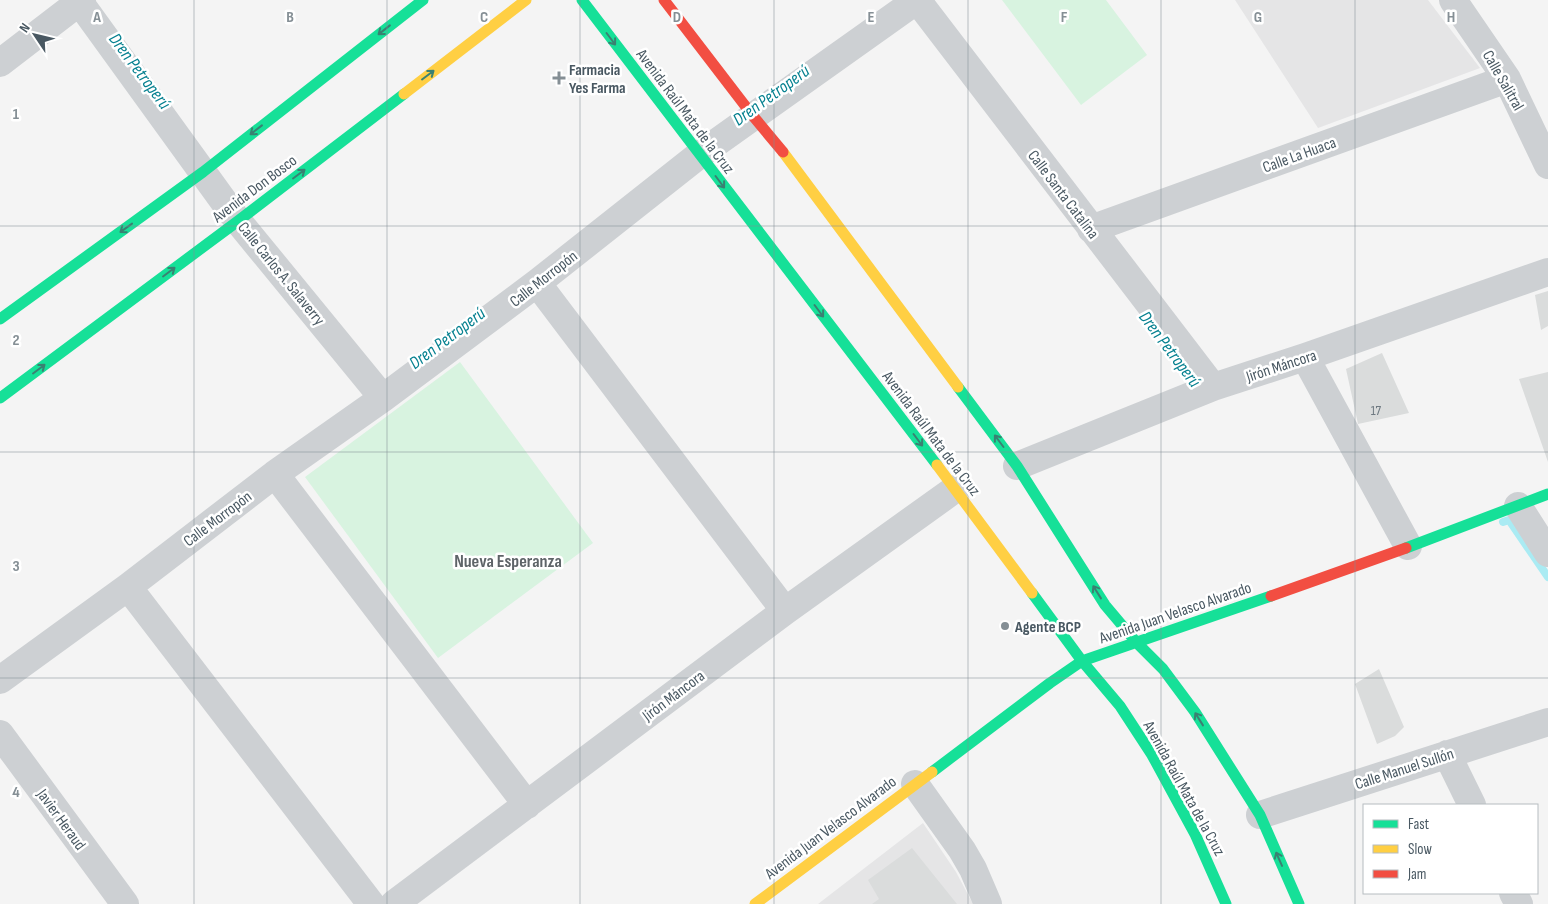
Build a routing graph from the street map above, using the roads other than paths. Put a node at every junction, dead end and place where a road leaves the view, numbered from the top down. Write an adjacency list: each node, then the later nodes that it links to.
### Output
1 (422, 0): 13 (main road, one-way to 13)
2 (526, 0): 14 (main road, Avenida Don Bosco, one-way to 2)
3 (582, 0): 11 (main road, Avenida Raúl Mata de la Cruz, one-way to 11)
4 (664, 0): 10 (main road)
5 (917, 0): 10 (street, Calle Morropón); 15 (street, Calle Santa Catalina)
6 (1453, 0): 9 (street, Calle Salitral)
7 (80, 1): 8 (street); 13 (street, Calle Carlos A. Salaverry)
8 (0, 62)
9 (1507, 78): 12 (street, Calle Salitral); 15 (street, Calle La Huaca)
10 (753, 116): 11 (street, Calle Morropón); 23 (main road, one-way to 10)
11 (699, 155): 17 (street, Calle Morropón); 25 (main road, Avenida Raúl Mata de la Cruz, one-way to 25)
12 (1548, 165)
13 (203, 172): 14 (street, Calle Carlos A. Salaverry); 18 (main road, one-way to 18)
14 (238, 221): 21 (main road, Avenida Don Bosco, one-way to 14); 22 (street, Calle Carlos A. Salaverry)
15 (1091, 229): 20 (street, Calle Santa Catalina)
16 (1548, 272): 19 (street, Jirón Máncora)
17 (537, 283): 22 (street, Calle Morropón); 31 (street)
18 (0, 319)
19 (1305, 357): 20 (street, Jirón Máncora); 28 (street)
20 (1213, 387): 23 (street, Jirón Máncora)
21 (0, 398)
22 (383, 398): 24 (street, Calle Morropón)
23 (1017, 466): 32 (main road, one-way to 23)
24 (275, 474): 30 (street, Calle Morropón); 40 (street)
25 (955, 489): 31 (street, Jirón Máncora); 33 (main road, Avenida Raúl Mata de la Cruz)
26 (1548, 494): 27 (main road, Avenida Juan Velasco Alvarado)
27 (1518, 506): 28 (main road, Avenida Juan Velasco Alvarado); 29 (street)
28 (1408, 546): 32 (main road, Avenida Juan Velasco Alvarado)
29 (1548, 553)
30 (128, 587): 34 (street, Calle Morropón); 43 (street)
31 (785, 611): 40 (street, Jirón Máncora)
32 (1137, 643): 33 (main road, Avenida Juan Velasco Alvarado); 41 (main road, one-way to 32)
33 (1082, 661): 38 (main road, Avenida Juan Velasco Alvarado); 47 (main road, Avenida Raúl Mata de la Cruz)
34 (0, 680)
35 (1548, 722): 37 (street, Calle Manuel Sullón)
36 (0, 734): 42 (street, Javier Heraud)
37 (1447, 754): 39 (street); 41 (street, Calle Manuel Sullón)
38 (915, 784): 45 (main road, Avenida Juan Velasco Alvarado); 46 (street)
39 (1472, 804)
40 (527, 805): 44 (street, Jirón Máncora)
41 (1260, 815): 48 (main road, one-way to 41)
42 (125, 904)
43 (371, 904)
44 (394, 904)
45 (755, 904)
46 (988, 904)
47 (1226, 904)
48 (1299, 904)

